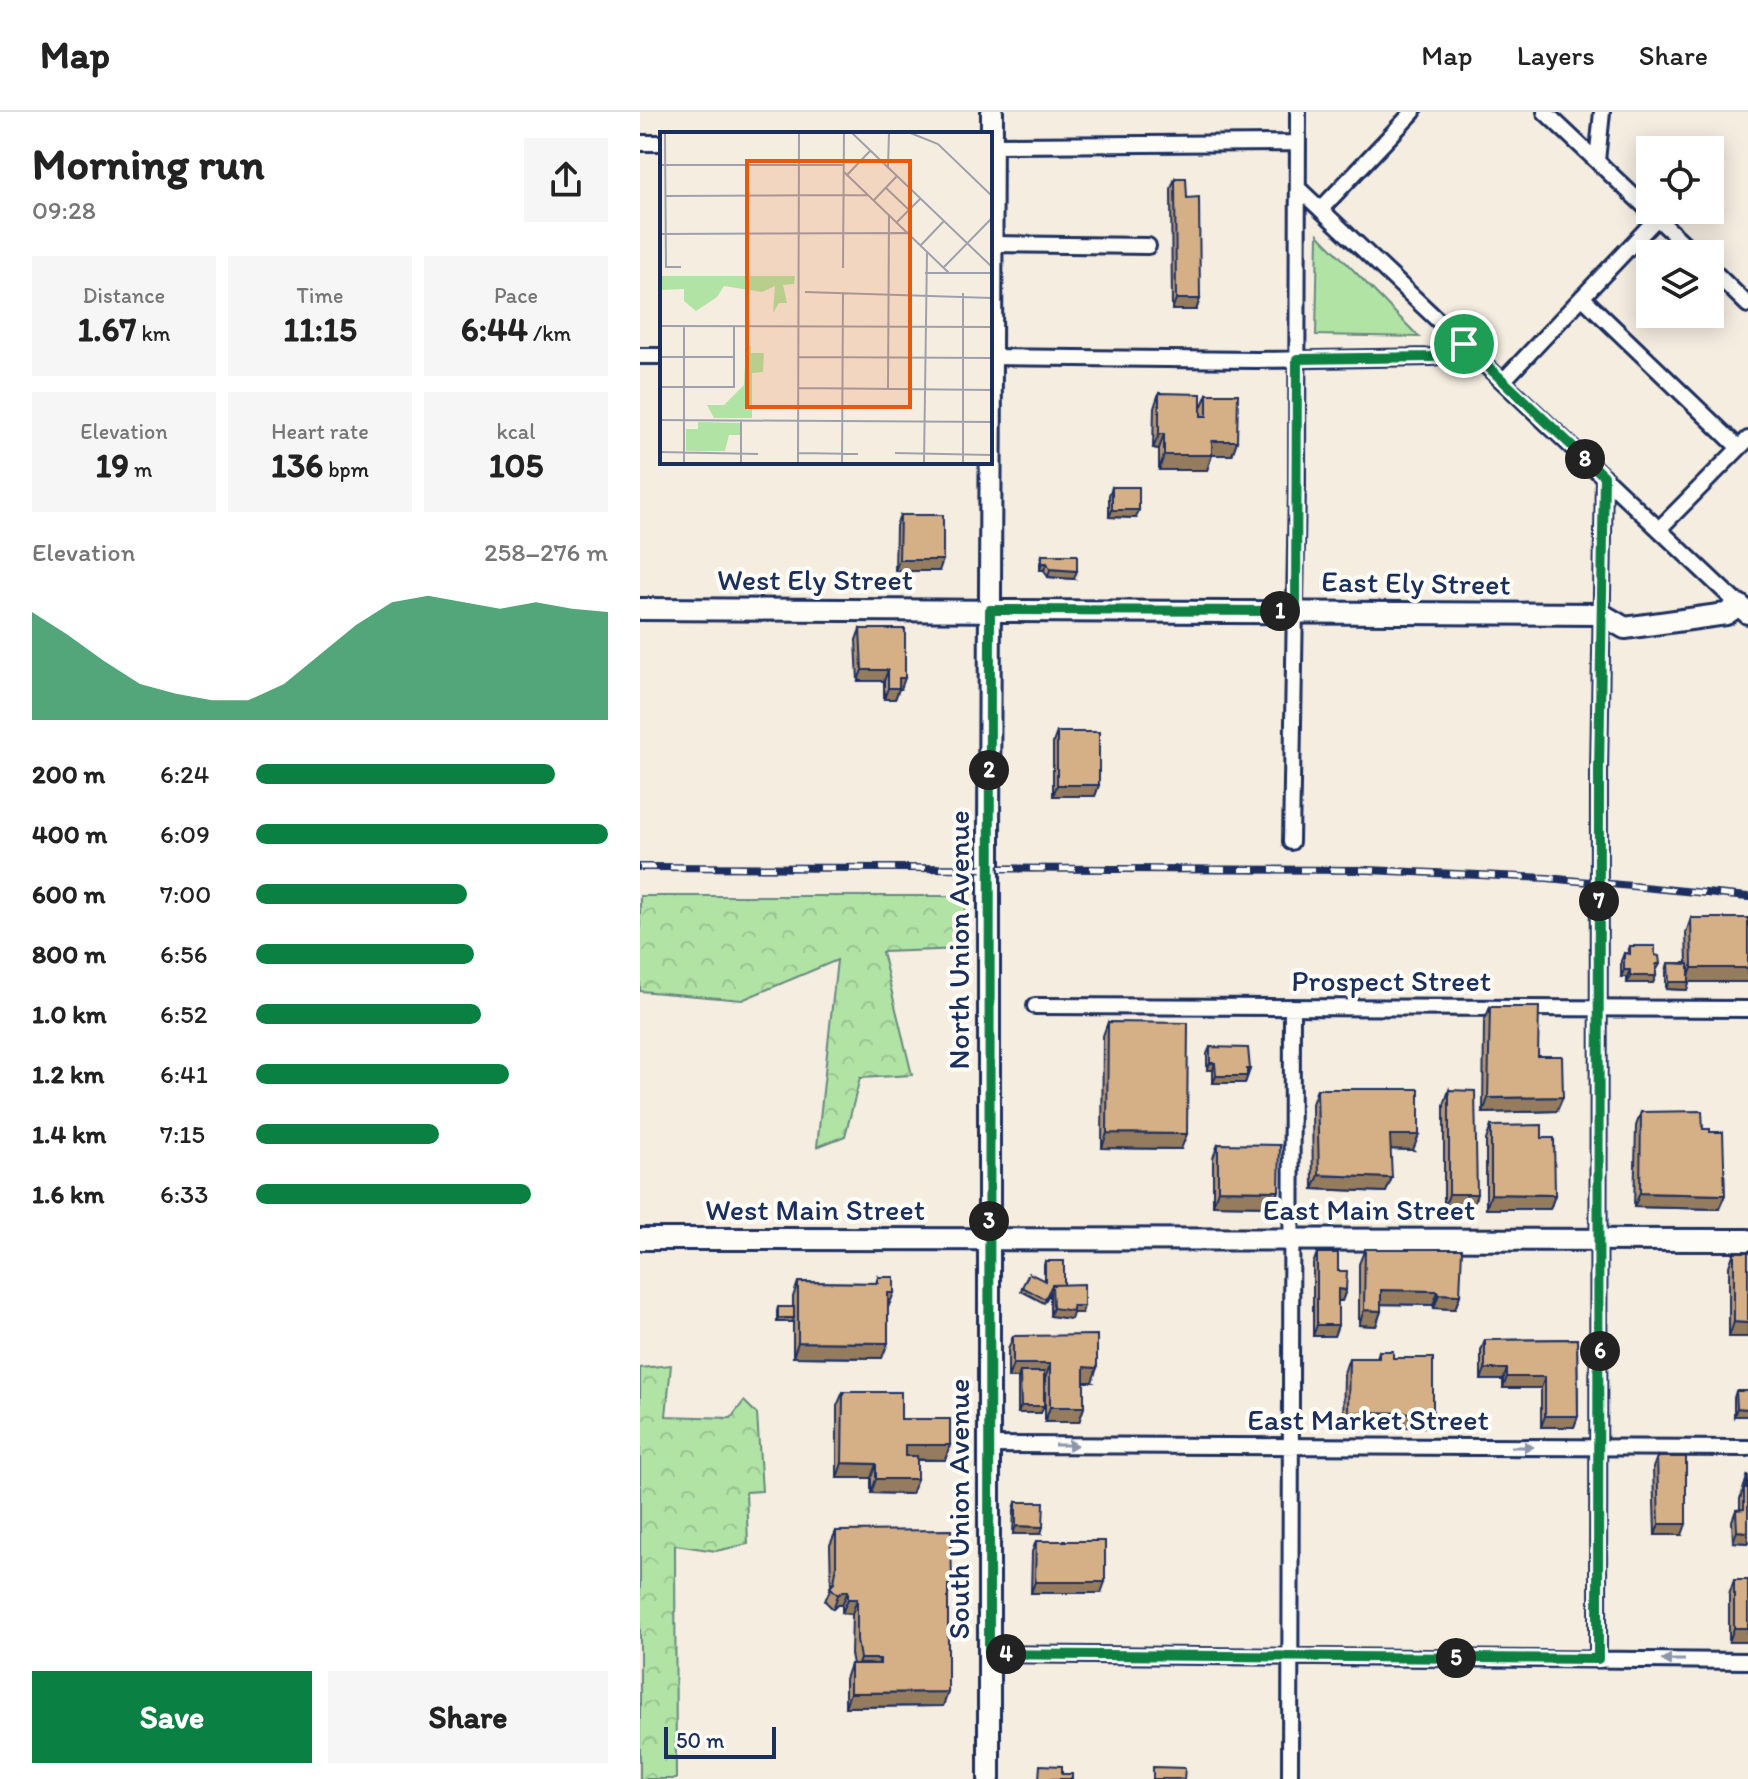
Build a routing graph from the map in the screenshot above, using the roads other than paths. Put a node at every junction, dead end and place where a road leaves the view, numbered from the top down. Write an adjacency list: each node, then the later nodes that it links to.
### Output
1 (992, 112): 6 (street, North Union Avenue)
2 (1298, 112): 7 (street)
3 (1413, 112): 12 (street)
4 (1545, 112): 9 (street)
5 (1602, 112): 9 (street)
6 (991, 132)
7 (1298, 143): 8 (street); 10 (street)
8 (992, 145)
9 (1597, 161): 11 (street)
10 (1298, 188): 12 (street); 23 (street)
11 (1636, 198)
12 (1321, 209): 21 (street)
13 (1651, 224): 19 (street)
14 (1663, 224): 15 (street)
15 (1680, 240)
16 (992, 244): 17 (street)
17 (1148, 246)
18 (1724, 282): 20 (street)
19 (1582, 297): 24 (street); 25 (street)
20 (1748, 305)
21 (1464, 344): 23 (street); 24 (street)
22 (992, 357): 23 (street)
23 (1297, 359): 32 (street)
24 (1503, 381): 27 (street)
25 (1744, 443): 28 (street)
26 (990, 464): 31 (street, North Union Avenue)
27 (1604, 476): 28 (street); 33 (street)
28 (1659, 529): 30 (street)
29 (640, 609): 31 (street, West Ely Street)
30 (1744, 609): 33 (street, East Ely Street)
31 (990, 610): 32 (street, East Ely Street); 40 (street, North Union Avenue)
32 (1296, 611): 33 (street, East Ely Street); 34 (street)
33 (1601, 614): 37 (street)
34 (1291, 842)
35 (1035, 1006): 36 (street, Prospect Street)
36 (1292, 1007): 37 (street, Prospect Street); 41 (street)
37 (1600, 1008): 38 (street, Prospect Street); 42 (street)
38 (1748, 1009)
39 (640, 1239): 40 (street, West Main Street)
40 (989, 1239): 41 (street, East Main Street); 44 (street, South Union Avenue)
41 (1292, 1239): 42 (street, East Main Street); 45 (street)
42 (1600, 1240): 43 (street, East Main Street); 46 (street)
43 (1748, 1240)
44 (988, 1445): 45 (street, East Market Street, one-way to 45); 48 (street, South Union Avenue)
45 (1291, 1446): 46 (street, East Market Street, one-way to 46); 49 (street)
46 (1600, 1447): 47 (street, East Market Street); 50 (street)
47 (1748, 1448)
48 (989, 1654): 49 (street); 52 (street, South Union Avenue)
49 (1291, 1657): 50 (street); 53 (street)
50 (1598, 1659): 51 (street, one-way to 50)
51 (1748, 1661)
52 (989, 1779)
53 (1290, 1779)

